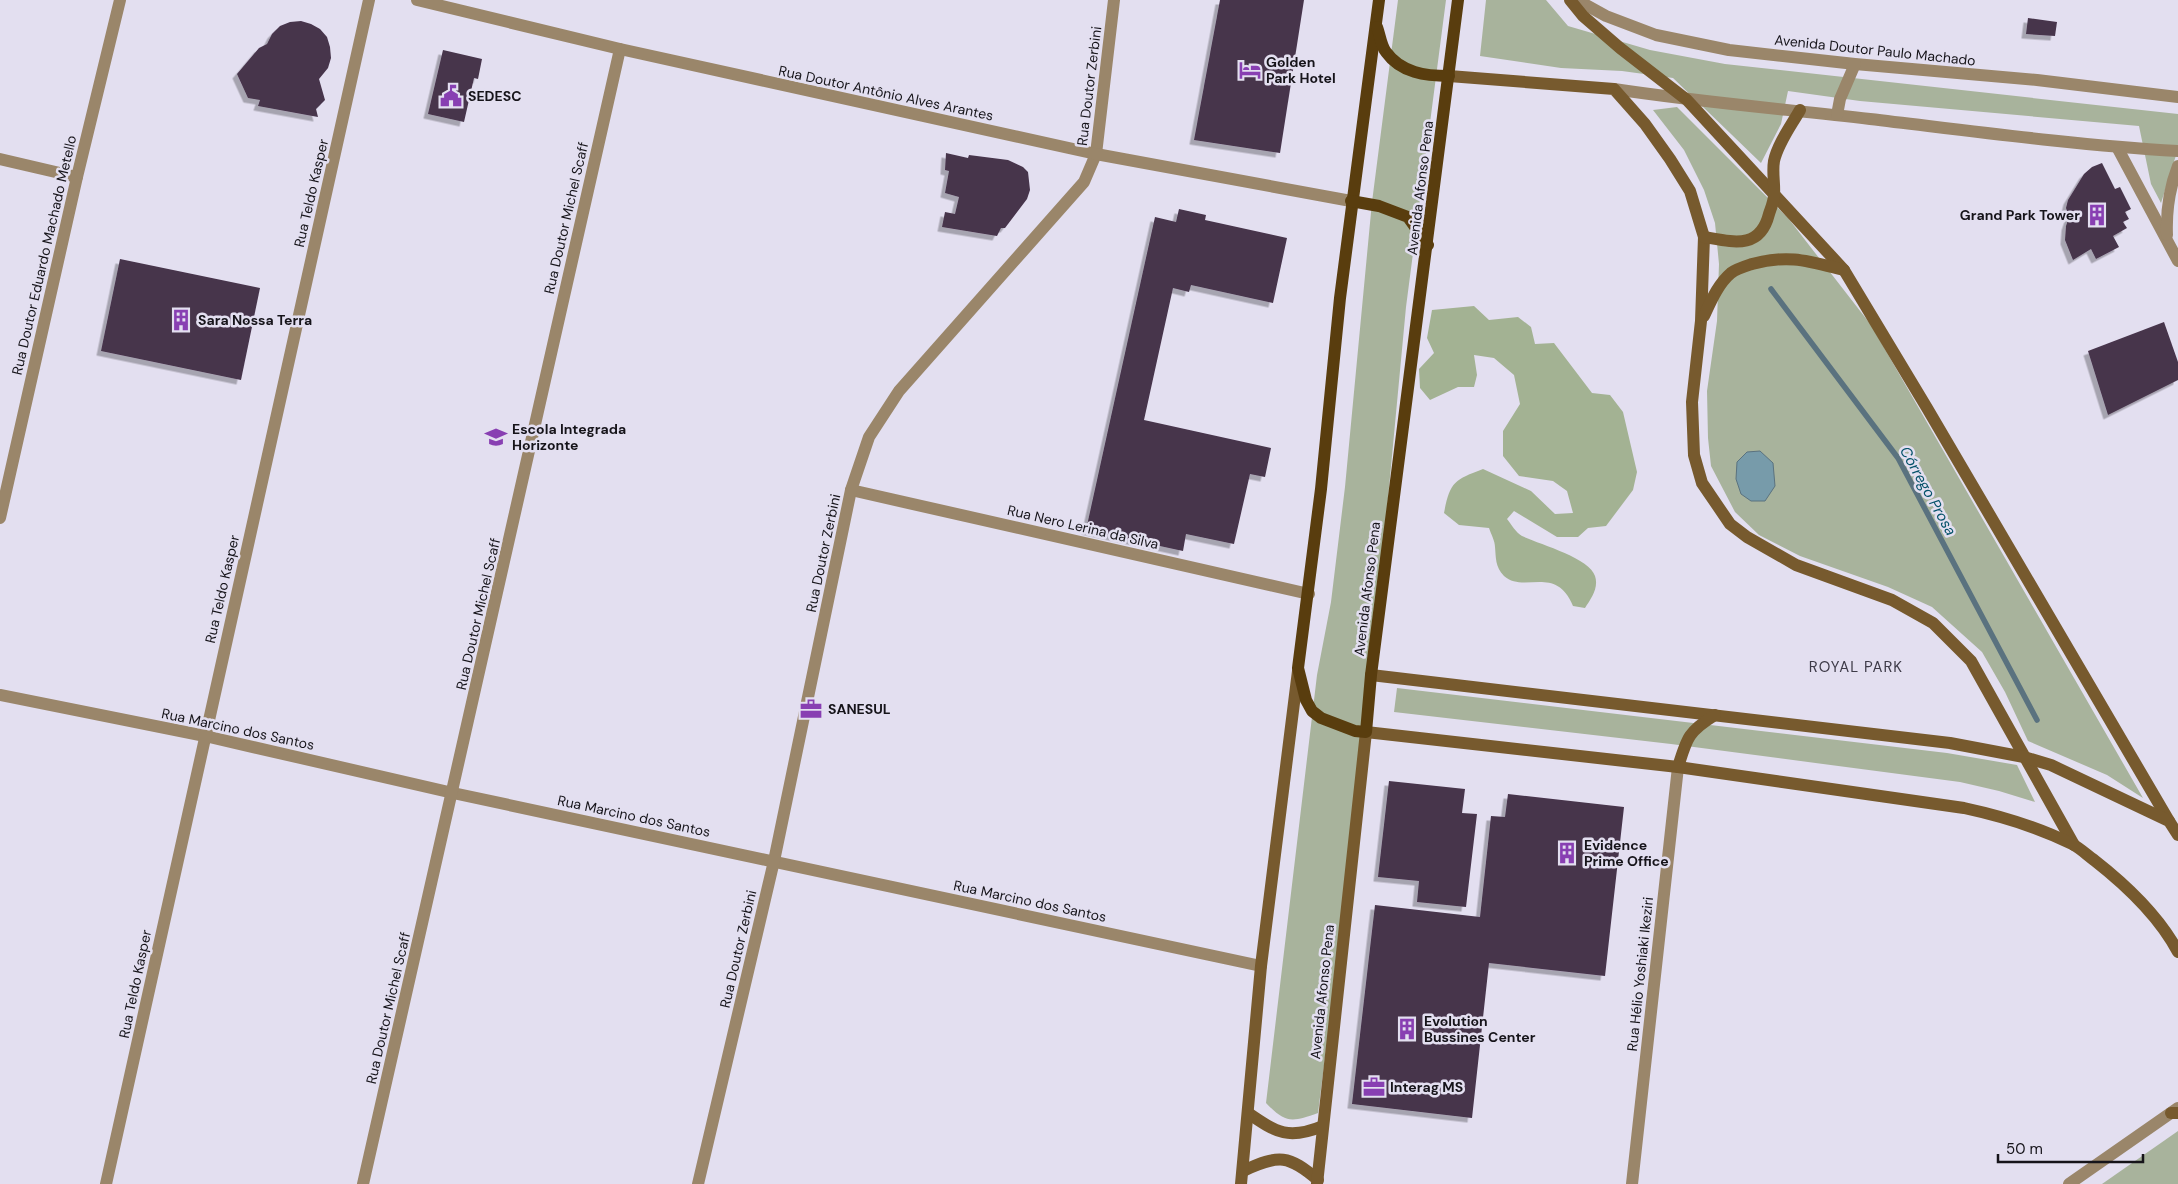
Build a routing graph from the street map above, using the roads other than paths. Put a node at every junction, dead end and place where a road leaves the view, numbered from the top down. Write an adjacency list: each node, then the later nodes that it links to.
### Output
1 (120, 0): 23 (street, Rua Doutor Eduardo Machado Metello)
2 (369, 0): 40 (street, Rua Teldo Kasper)
3 (417, 0): 10 (street, Rua Doutor Antônio Alves Arantes)
4 (1114, 0): 20 (street, Rua Doutor Zerbini)
5 (1379, 0): 9 (main road)
6 (1458, 0): 12 (main road, Avenida Afonso Pena)
7 (1570, 0): 15 (main road)
8 (1577, 0): 11 (street, Avenida Doutor Paulo Machado)
9 (1376, 23): 12 (main road); 25 (main road)
10 (620, 49): 20 (street, Rua Doutor Antônio Alves Arantes); 43 (street, Rua Doutor Michel Scaff)
11 (1855, 64): 14 (street, Avenida Doutor Paulo Machado); 17 (street)
12 (1449, 76): 13 (main road); 28 (main road, Avenida Afonso Pena)
13 (1614, 89): 15 (street); 26 (main road)
14 (2178, 96)
15 (1687, 100): 16 (street); 24 (main road)
16 (1800, 110): 17 (street); 24 (main road)
17 (1837, 115): 18 (street)
18 (2117, 147): 19 (street); 27 (street)
19 (2178, 151)
20 (1096, 154): 25 (street, Rua Doutor Antônio Alves Arantes); 32 (street, Rua Doutor Zerbini)
21 (0, 159): 23 (street)
22 (2178, 166): 27 (street)
23 (76, 177): 33 (street, Rua Doutor Eduardo Machado Metello)
24 (1774, 195): 26 (main road); 30 (main road)
25 (1352, 201): 28 (main road); 34 (main road)
26 (1704, 237): 31 (main road)
27 (2167, 238): 29 (street)
28 (1428, 245): 36 (main road, Avenida Afonso Pena)
29 (2178, 261)
30 (1844, 270): 31 (main road); 44 (main road)
31 (1702, 321): 41 (main road)
32 (851, 490): 34 (street, Rua Nero Lerina da Silva); 47 (street, Rua Doutor Zerbini)
33 (0, 518)
34 (1309, 594): 35 (main road)
35 (1298, 668): 39 (main road); 49 (main road)
36 (1371, 675): 38 (main road); 39 (main road, Avenida Afonso Pena)
37 (0, 695): 40 (street, Rua Marcino dos Santos)
38 (1715, 715): 41 (main road); 42 (main road)
39 (1366, 732): 42 (main road); 52 (main road, Avenida Afonso Pena)
40 (205, 736): 43 (street, Rua Marcino dos Santos); 55 (street, Rua Teldo Kasper)
41 (2024, 757): 44 (main road); 46 (main road)
42 (1678, 767): 46 (main road); 59 (street, Rua Hélio Yoshiaki Ikeziri)
43 (453, 793): 47 (street, Rua Marcino dos Santos); 56 (street, Rua Doutor Michel Scaff)
44 (2169, 821): 45 (main road)
45 (2178, 835)
46 (2074, 845): 48 (main road)
47 (774, 861): 49 (street, Rua Marcino dos Santos); 57 (street, Rua Doutor Zerbini)
48 (2178, 952)
49 (1261, 966): 51 (main road)
50 (2176, 1112): 60 (street)
51 (1248, 1113): 52 (main road); 53 (main road)
52 (1323, 1126): 54 (main road, Avenida Afonso Pena)
53 (1244, 1171): 54 (main road); 58 (main road)
54 (1318, 1182)
55 (106, 1184)
56 (363, 1184)
57 (698, 1184)
58 (1242, 1184)
59 (1632, 1184)
60 (2069, 1184)

